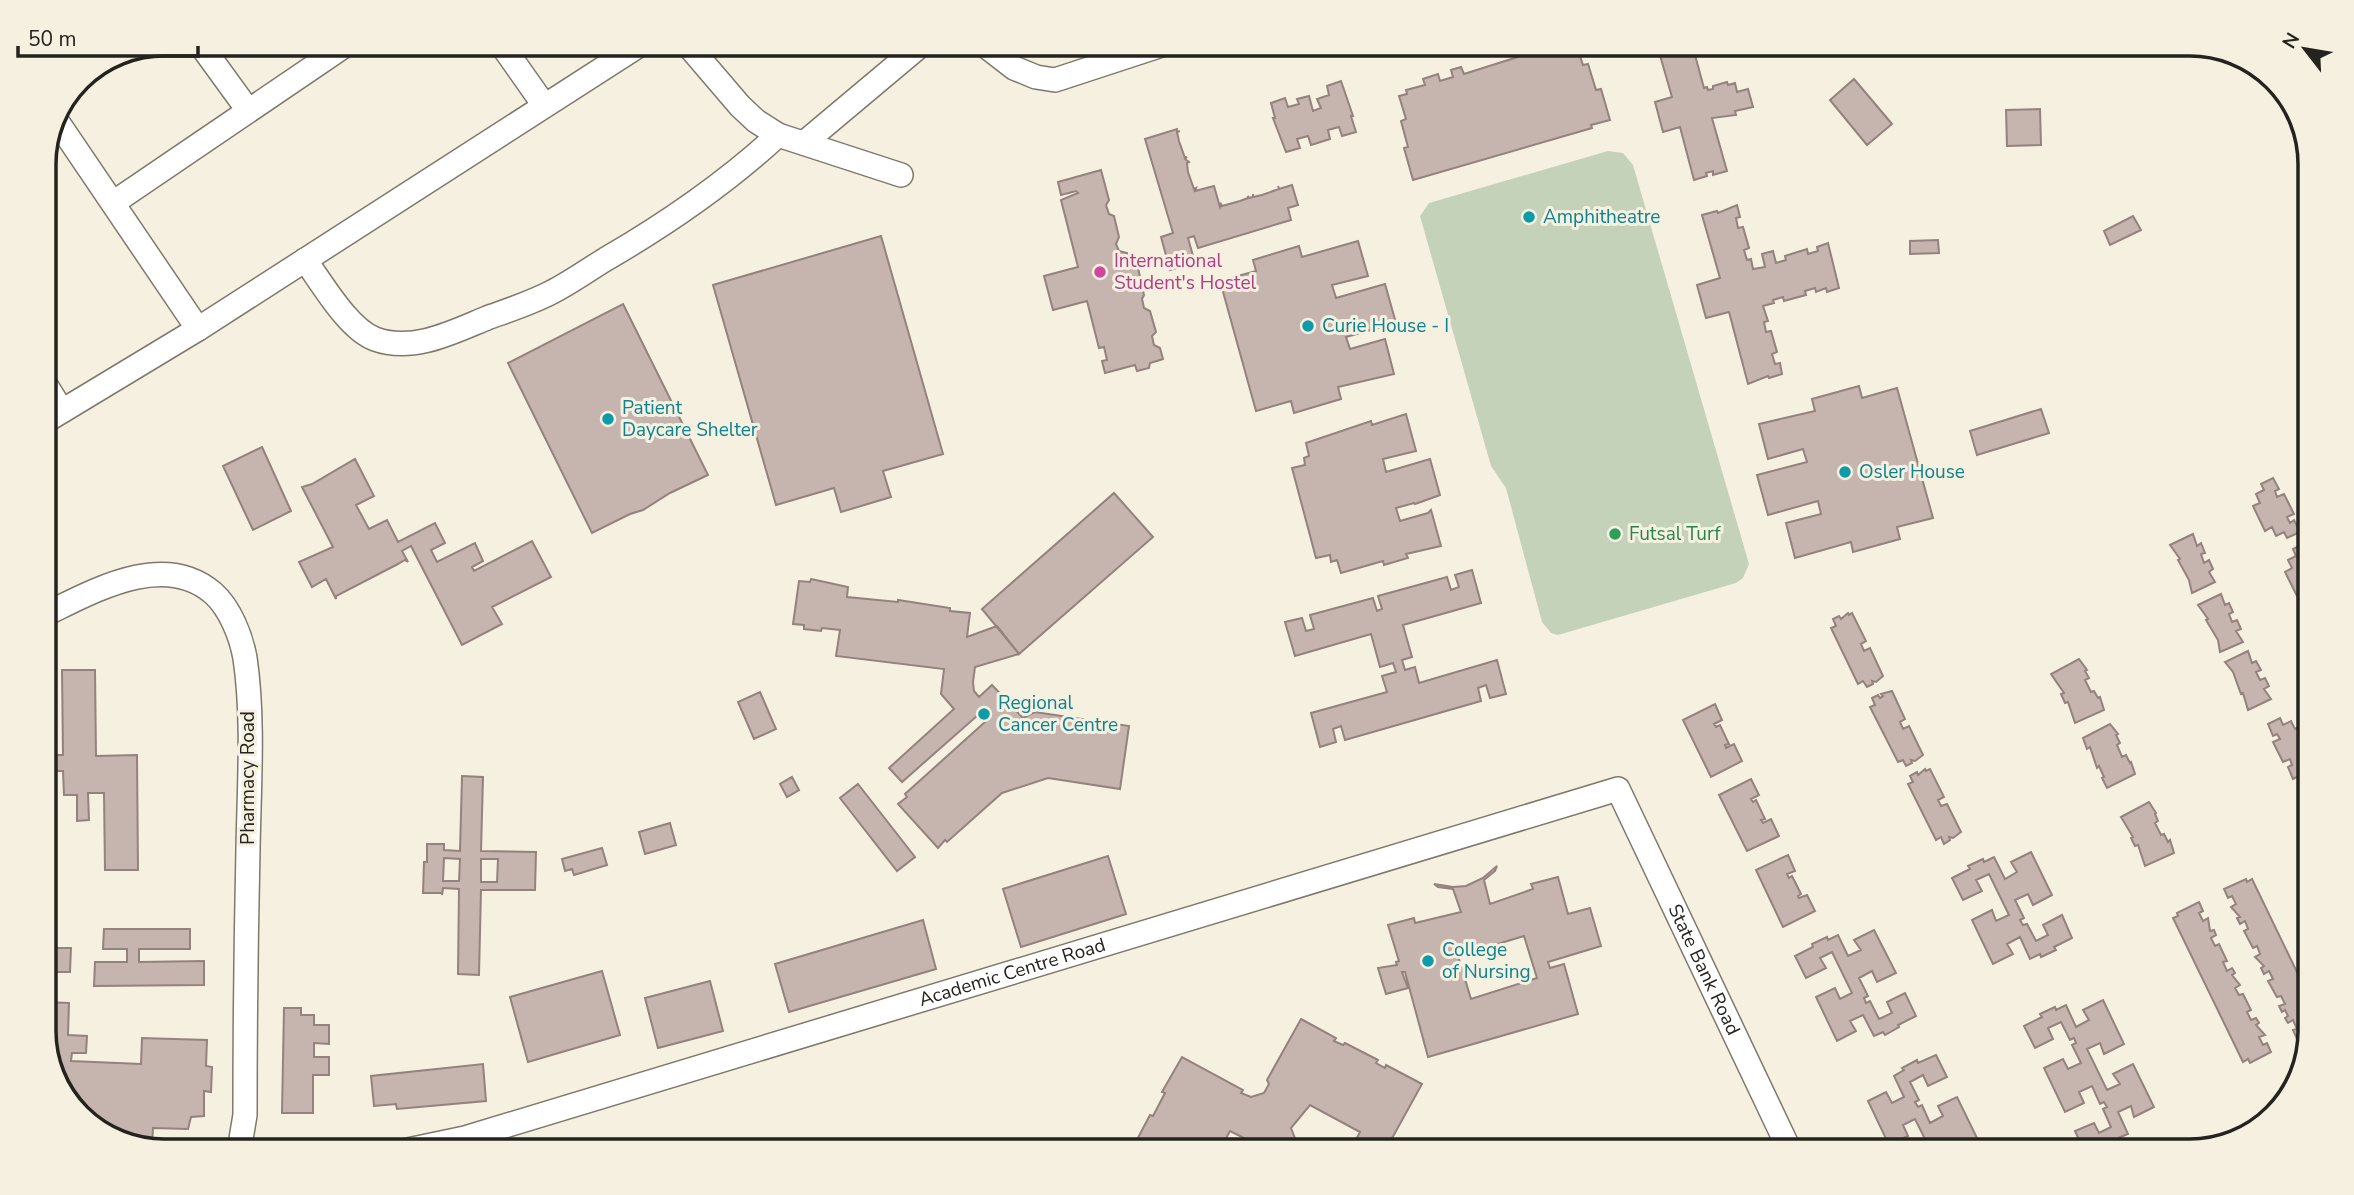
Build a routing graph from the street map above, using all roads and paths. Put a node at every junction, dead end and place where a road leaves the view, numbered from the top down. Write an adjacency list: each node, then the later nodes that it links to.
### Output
1 (209, 56): 10 (street)
2 (329, 56): 10 (street)
3 (509, 56): 9 (street)
4 (621, 56): 9 (street)
5 (697, 56): 12 (street)
6 (908, 56): 13 (street)
7 (998, 56): 8 (street)
8 (1128, 56)
9 (544, 105): 16 (street)
10 (248, 110): 15 (street)
11 (62, 129): 15 (street)
12 (778, 135): 13 (street); 16 (street)
13 (804, 143): 14 (street)
14 (901, 175)
15 (113, 203): 17 (street)
16 (305, 260): 17 (street)
17 (198, 329): 18 (street)
18 (56, 414)
19 (56, 609): 21 (street, Pharmacy Road)
20 (1618, 789): 22 (street, Academic Centre Road); 23 (street, State Bank Road)
21 (241, 1139)
22 (460, 1139)
23 (1784, 1139)

